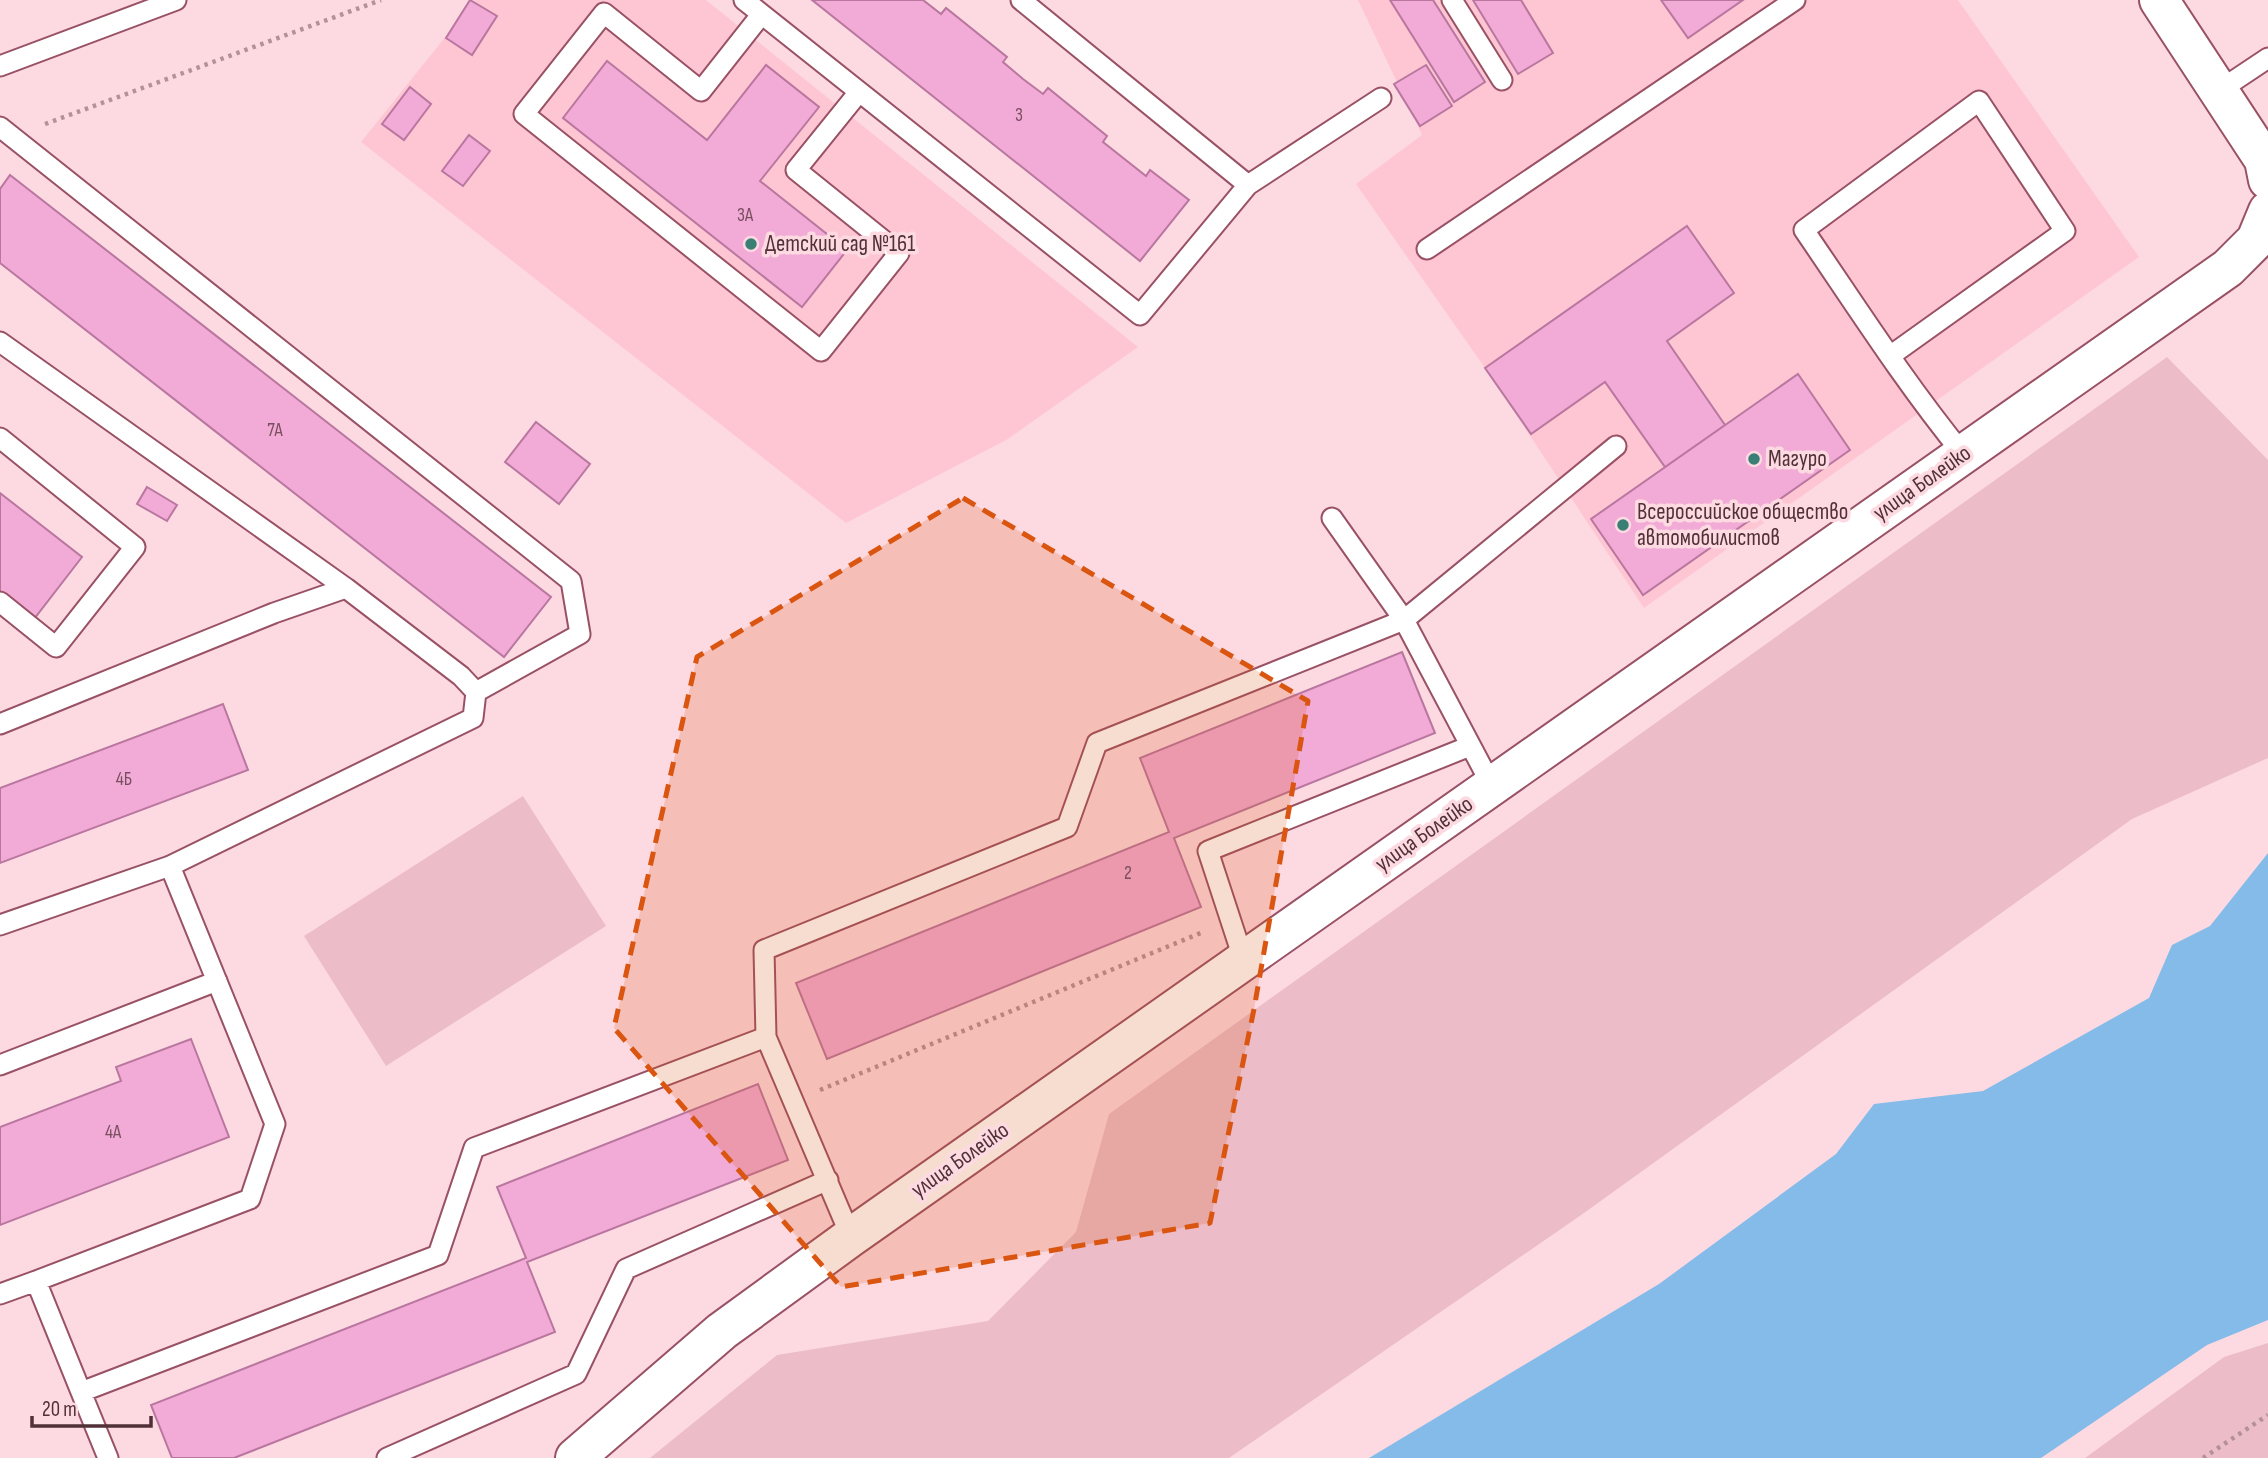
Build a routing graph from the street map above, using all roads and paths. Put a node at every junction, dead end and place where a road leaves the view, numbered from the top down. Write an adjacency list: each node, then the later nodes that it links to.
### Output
1 (176, 0): 10 (lane)
2 (381, 0): 15 (path)
3 (744, 0): 8 (lane)
4 (1021, 0): 17 (lane)
5 (1452, 0): 11 (lane)
6 (1795, 0): 19 (lane)
7 (2159, 0): 12 (street)
8 (761, 15): 13 (lane); 13 (lane)
9 (2268, 58): 12 (lane)
10 (0, 66)
11 (1502, 80)
12 (2220, 90): 16 (street)
13 (859, 92): 17 (lane)
14 (1381, 98): 17 (lane)
15 (6, 132): 29 (lane)
16 (2267, 168)
17 (1248, 185)
18 (2268, 211): 24 (street, улица Болейко)
19 (1427, 249)
20 (0, 342): 26 (lane)
21 (1890, 356): 21 (lane); 24 (lane)
22 (0, 438): 27 (lane)
23 (1616, 446): 28 (lane)
24 (1964, 454): 32 (street, улица Болейко)
25 (1332, 518): 28 (lane)
26 (346, 588): 29 (lane); 30 (lane)
27 (0, 602)
28 (1404, 620): 31 (lane); 38 (lane)
29 (476, 692): 33 (lane)
30 (0, 724)
31 (1470, 746): 32 (lane); 34 (lane)
32 (1492, 786): 36 (street, улица Болейко)
33 (170, 866): 35 (lane); 37 (lane)
34 (1231, 920): 36 (lane); 40 (path)
35 (0, 925)
36 (1244, 961): 42 (street, улица Болейко)
37 (217, 981): 39 (lane); 43 (lane)
38 (766, 1037): 40 (lane); 45 (lane)
39 (0, 1065)
40 (794, 1101): 41 (lane)
41 (828, 1180): 42 (lane); 48 (lane)
42 (851, 1237): 49 (street, улица Болейко)
43 (36, 1281): 44 (lane); 45 (lane)
44 (0, 1294)
45 (81, 1392): 47 (lane)
46 (2268, 1415): 50 (path)
47 (108, 1458)
48 (387, 1458)
49 (575, 1458)
50 (2203, 1458)

